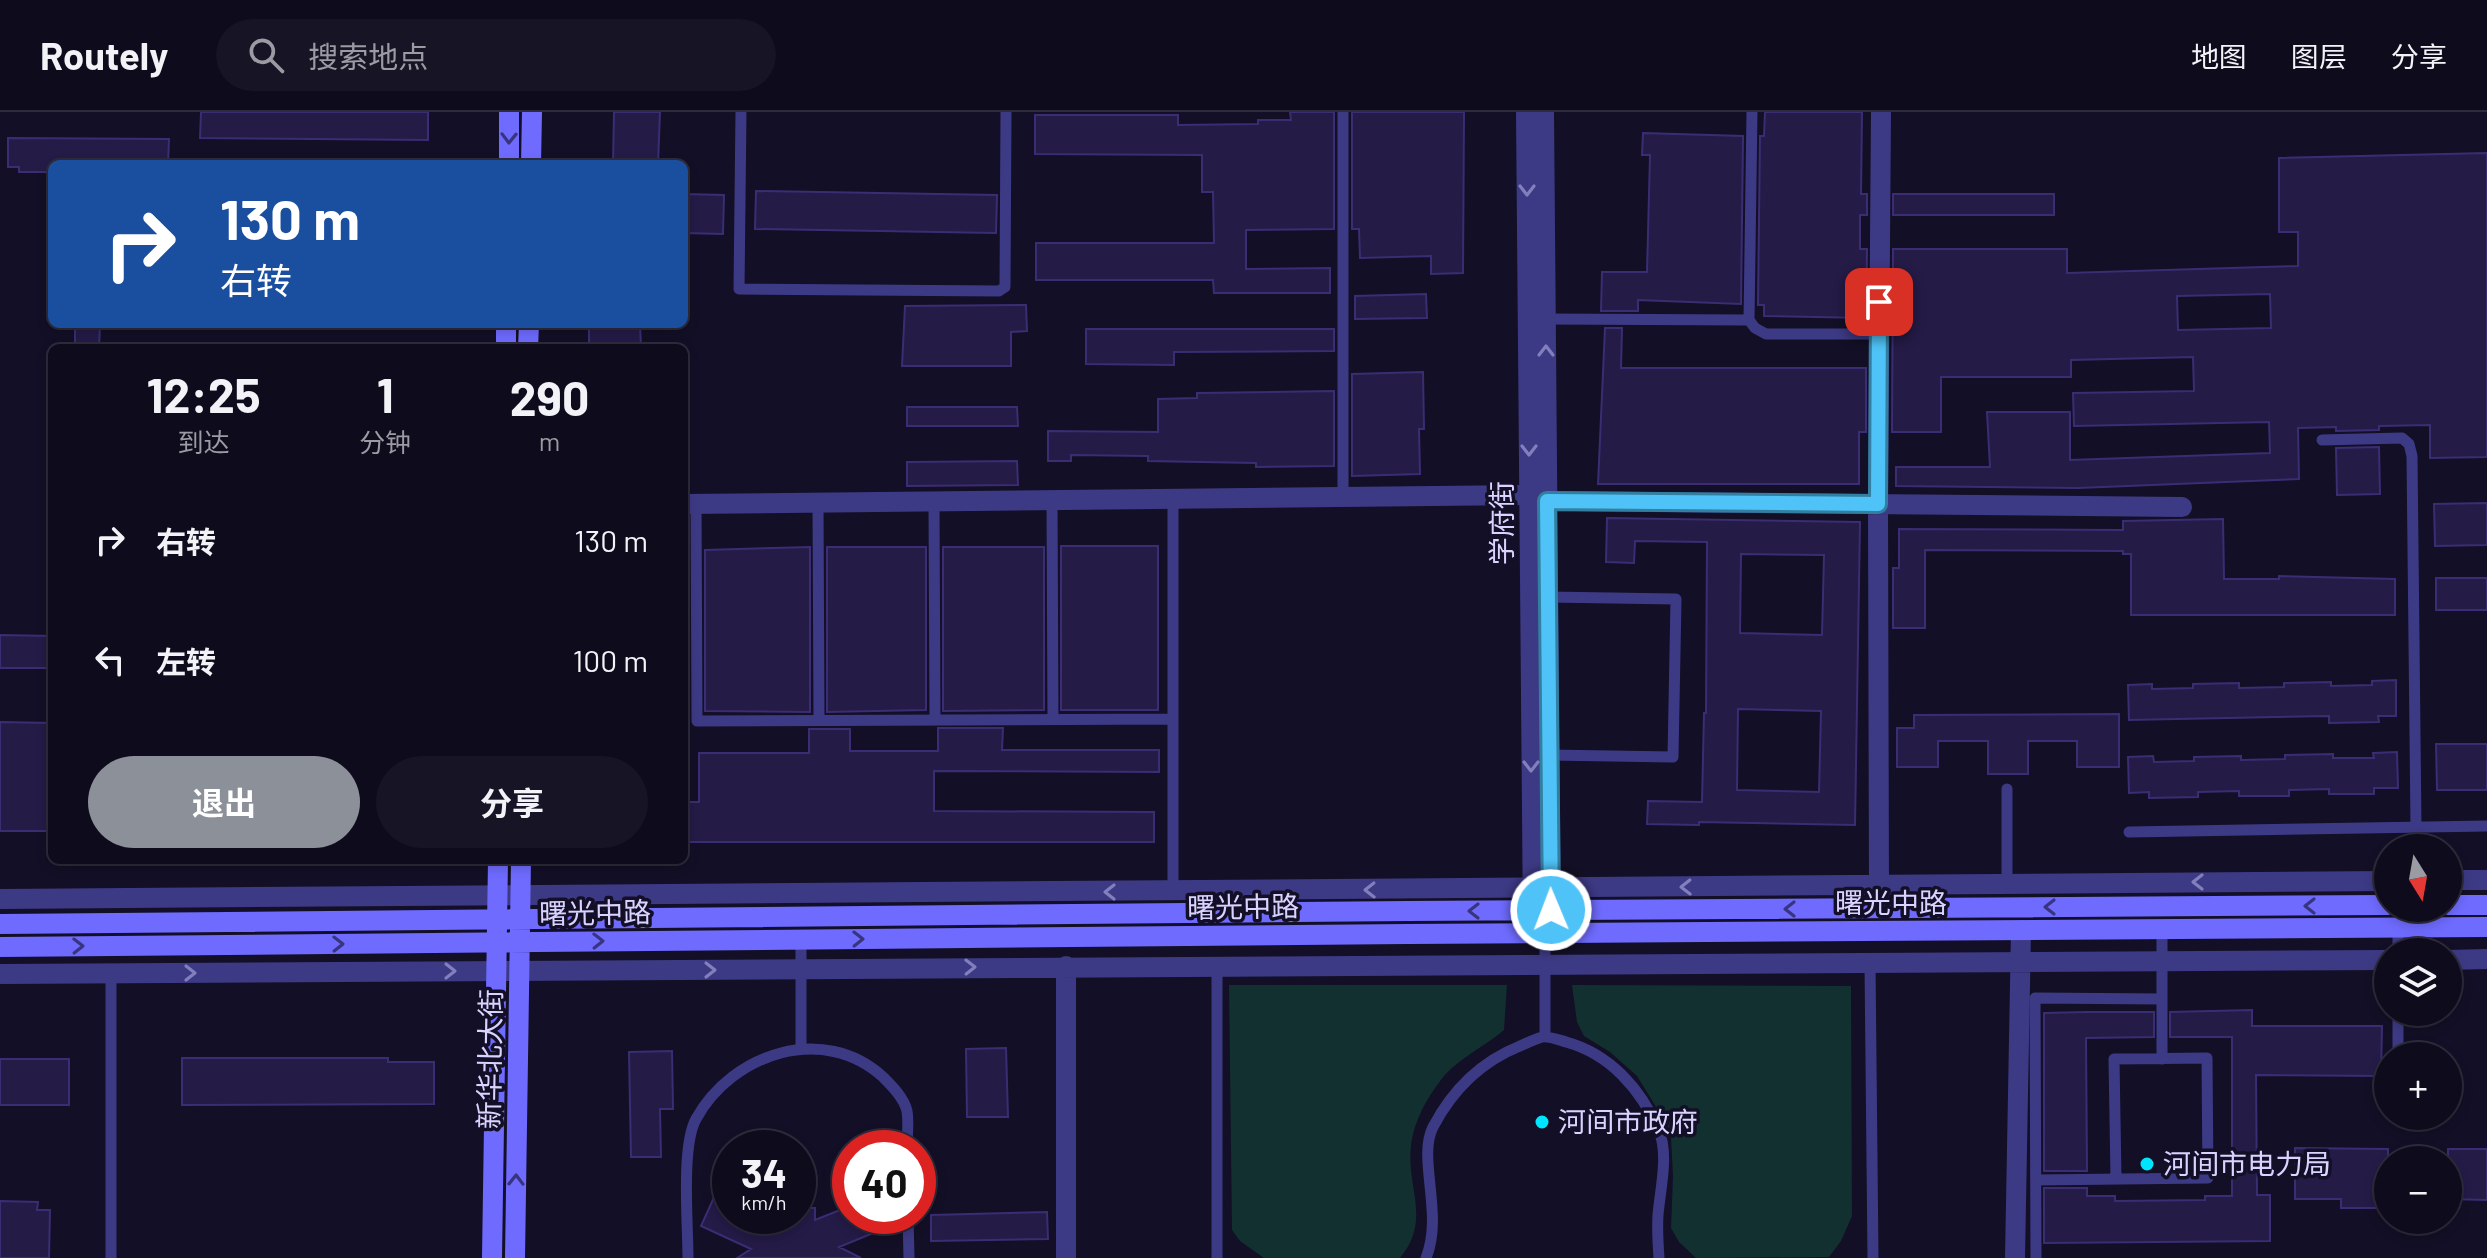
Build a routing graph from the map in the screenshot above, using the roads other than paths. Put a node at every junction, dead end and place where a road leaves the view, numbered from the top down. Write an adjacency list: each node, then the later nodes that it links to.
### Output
1 (509, 112): 10 (main road, one-way to 10)
2 (532, 112): 11 (main road)
3 (741, 112): 4 (lane)
4 (1006, 112)
5 (1343, 112): 16 (lane)
6 (1526, 112): 18 (street, 学府街, one-way to 18)
7 (1544, 112): 12 (street, 学府街)
8 (1752, 112): 13 (lane)
9 (1881, 112): 14 (street)
10 (509, 160)
11 (531, 160)
12 (1546, 319): 13 (lane); 18 (street, 学府街, one-way to 12)
13 (1749, 320): 14 (lane)
14 (1879, 334): 23 (street)
15 (2322, 440): 33 (lane)
16 (1343, 497): 17 (street); 18 (street)
17 (1173, 498): 19 (street); 27 (lane)
18 (1538, 498): 23 (street); 25 (street, 学府街); 42 (street, 学府街, one-way to 42)
19 (1052, 500): 20 (street); 26 (lane)
20 (934, 501): 21 (street); 29 (lane)
21 (818, 502): 22 (street); 28 (lane)
22 (690, 504): 28 (lane)
23 (1878, 504): 24 (street); 41 (street)
24 (2182, 507)
25 (1548, 597): 30 (street, 学府街); 30 (lane)
26 (1053, 719): 27 (lane); 29 (lane)
27 (1173, 719): 43 (lane)
28 (819, 720): 29 (lane)
29 (935, 720)
30 (1549, 755): 42 (street, 学府街)
31 (2007, 789): 40 (lane)
32 (2487, 826): 33 (lane)
33 (2416, 827): 34 (lane)
34 (2129, 832)
35 (498, 864): 44 (main road, 新华北大街)
36 (521, 864): 45 (main road, 新华北大街)
37 (2462, 880): 38 (street)
38 (2487, 880)
39 (2374, 881): 40 (street, one-way to 40)
40 (2007, 884): 41 (street)
41 (1879, 885): 42 (street, one-way to 42); 50 (street)
42 (1541, 888): 43 (street, one-way to 43); 51 (street, 学府街)
43 (1173, 891): 45 (street, one-way to 45)
44 (497, 895): 45 (street); 46 (street); 53 (main road, 新华北大街)
45 (520, 895): 52 (main road, 新华北大街)
46 (0, 899)
47 (2374, 905): 50 (main road, 曙光中路, one-way to 50)
48 (2462, 905): 49 (main road)
49 (2487, 905)
50 (1879, 908): 51 (main road, 曙光中路, one-way to 51)
51 (1542, 910): 52 (main road, 曙光中路, one-way to 52); 59 (street, 学府街)
52 (520, 919): 53 (main road, 曙光中路); 63 (main road, 新华北大街)
53 (497, 920): 54 (main road, 曙光中路); 62 (main road, 新华北大街)
54 (0, 924)
55 (2487, 927): 56 (main road, 曙光中路)
56 (2398, 928): 57 (main road, 曙光中路); 60 (lane)
57 (2162, 929): 58 (main road, 曙光中路); 68 (lane)
58 (2021, 930): 59 (main road, 曙光中路); 69 (street)
59 (1543, 933): 61 (main road, 曙光中路, one-way to 59); 71 (lane)
60 (2398, 938)
61 (801, 939): 63 (main road, 曙光中路, one-way to 61); 74 (lane)
62 (497, 942): 63 (main road, 曙光中路); 64 (main road, 曙光中路, one-way to 62); 75 (main road, 新华北大街)
63 (519, 942): 76 (main road, 新华北大街)
64 (0, 947)
65 (2487, 959): 67 (street)
66 (2374, 960): 68 (street)
67 (2462, 960)
68 (2162, 961): 69 (street); 79 (lane)
69 (2020, 962): 70 (street); 97 (street)
70 (1870, 963): 71 (street); 96 (lane)
71 (1545, 965): 73 (street); 80 (lane)
72 (1066, 966): 73 (street); 74 (street, one-way to 72); 92 (street)
73 (1217, 967): 93 (lane)
74 (801, 969): 76 (street, one-way to 74); 81 (lane)
75 (496, 971): 76 (street); 77 (street, one-way to 75); 88 (main road, 新华北大街)
76 (519, 971): 89 (main road, 新华北大街, one-way to 76)
77 (111, 973): 78 (street); 87 (lane)
78 (0, 974)
79 (2162, 999): 82 (lane); 85 (lane)
80 (1545, 1036): 94 (lane); 95 (lane)
81 (801, 1047): 83 (lane); 90 (lane)
82 (2162, 1059): 84 (lane); 84 (lane)
83 (907, 1130)
84 (2116, 1179): 85 (lane)
85 (2036, 1180): 98 (lane)
86 (908, 1234): 91 (lane)
87 (111, 1258)
88 (492, 1258)
89 (515, 1258)
90 (688, 1258)
91 (909, 1258)
92 (1066, 1258)
93 (1217, 1258)
94 (1426, 1258)
95 (1659, 1258)
96 (1873, 1258)
97 (2015, 1258)
98 (2036, 1258)

